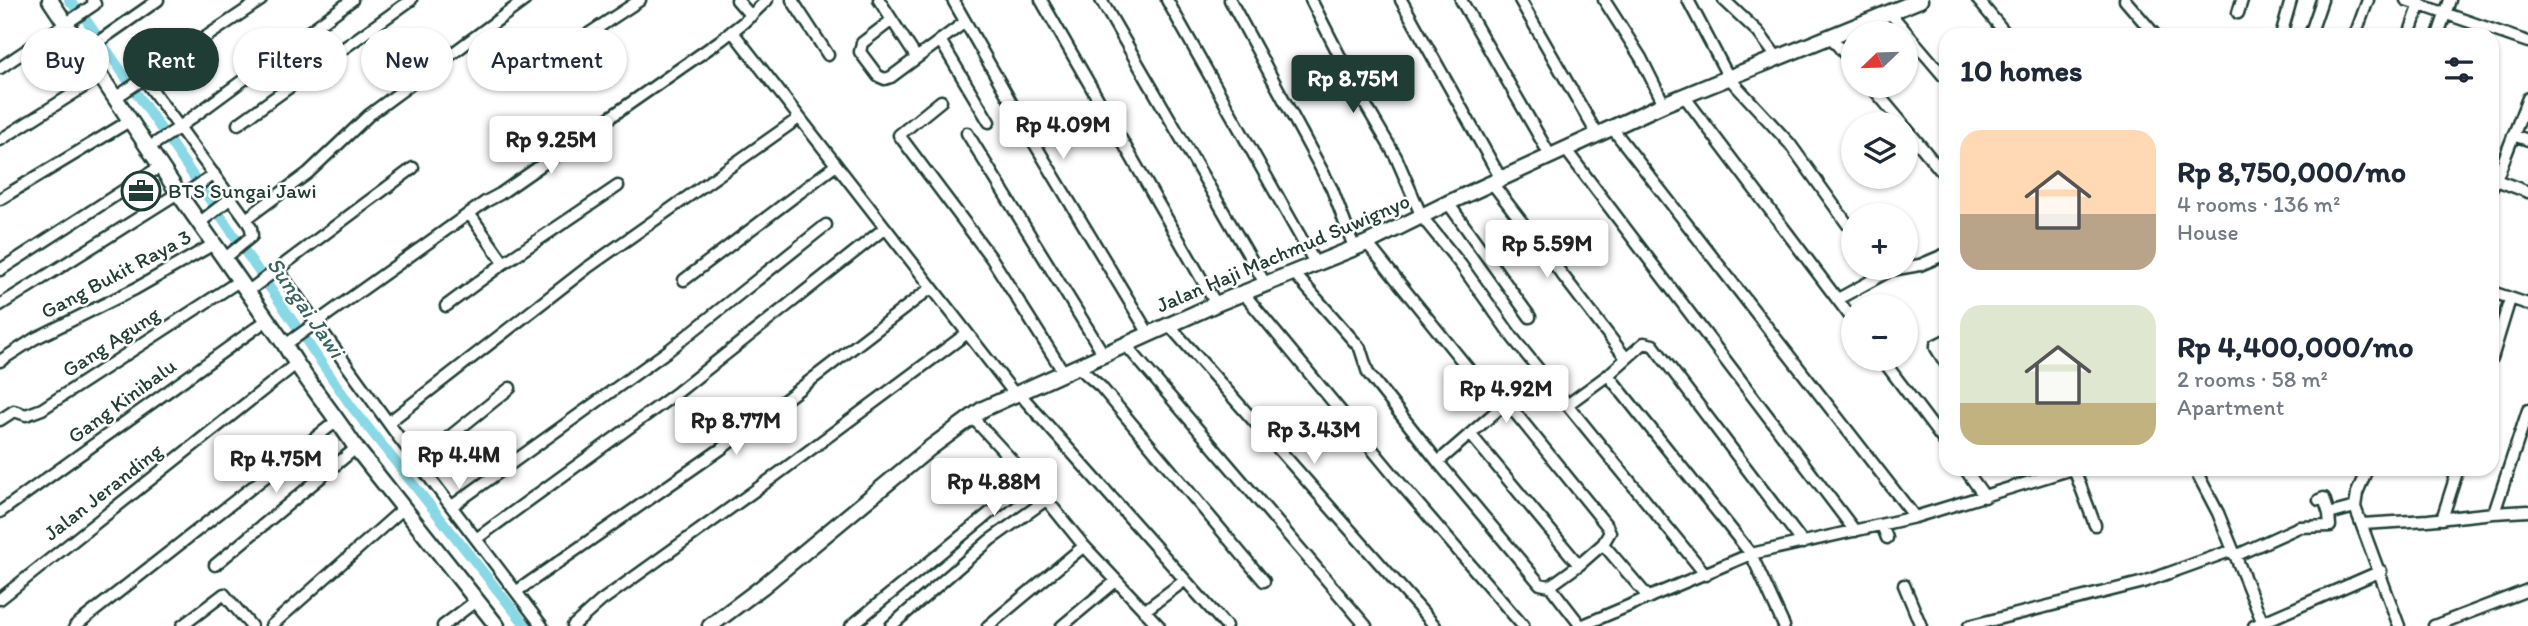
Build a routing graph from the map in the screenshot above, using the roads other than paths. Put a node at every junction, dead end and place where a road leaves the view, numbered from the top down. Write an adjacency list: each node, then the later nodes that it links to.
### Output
1 (50, 0): 40 (street)
2 (158, 0): 55 (street)
3 (261, 0): 53 (street)
4 (352, 0): 43 (street)
5 (411, 0): 60 (street)
6 (525, 0): 114 (street)
7 (640, 0): 44 (street)
8 (737, 0): 38 (street)
9 (767, 0): 38 (street)
10 (792, 0): 62 (street)
11 (879, 0): 39 (street)
12 (953, 0): 41 (street)
13 (1041, 0): 137 (street)
14 (1101, 0): 129 (street)
15 (1167, 0): 122 (street)
16 (1230, 0): 118 (street)
17 (1311, 0): 112 (street)
18 (1401, 0): 102 (street)
19 (1461, 0): 95 (street)
20 (1520, 0): 88 (street)
21 (1604, 0): 79 (street)
22 (1688, 0): 67 (street)
23 (1724, 0): 64 (street)
24 (1920, 0): 35 (street, Jalan Haji Machmud Suwignyo)
25 (1978, 0): 45 (street)
26 (2125, 0): 46 (street)
27 (2242, 0): 36 (street)
28 (2291, 0): 47 (street)
29 (2322, 0): 48 (street)
30 (2368, 0): 49 (street)
31 (2406, 0): 34 (street)
32 (2450, 0): 37 (street)
33 (93, 3): 40 (street)
34 (2420, 4): 37 (street); 50 (street)
35 (1894, 7): 57 (street, Jalan Haji Machmud Suwignyo); 66 (street)
36 (2238, 13)
37 (2446, 14): 51 (street); 52 (street)
38 (751, 16): 54 (street)
39 (892, 20): 63 (street); 63 (street)
40 (71, 21): 42 (street); 65 (street)
41 (965, 22): 58 (street); 146 (street)
42 (75, 28)
43 (315, 28)
44 (597, 28)
45 (2001, 28)
46 (2149, 28)
47 (2283, 28)
48 (2312, 28)
49 (2358, 28)
50 (2411, 28)
51 (2441, 28)
52 (2481, 28)
53 (219, 29)
54 (732, 31): 81 (street); 110 (street)
55 (109, 34)
56 (2499, 35): 59 (street)
57 (1830, 36): 61 (street); 64 (street, Jalan Haji Machmud Suwignyo)
58 (940, 40): 63 (street); 83 (street)
59 (2528, 42)
60 (347, 46)
61 (1841, 49)
62 (828, 55)
63 (916, 57)
64 (1776, 57): 67 (street, Jalan Haji Machmud Suwignyo)
65 (0, 68)
66 (1939, 69)
67 (1729, 78): 74 (street, Jalan Haji Machmud Suwignyo); 111 (street)
68 (109, 86): 75 (street)
69 (233, 88): 86 (street)
70 (77, 91): 90 (street)
71 (128, 91): 75 (street)
72 (151, 91): 86 (street)
73 (284, 91): 84 (street)
74 (1684, 96): 79 (street, Jalan Haji Machmud Suwignyo); 134 (street)
75 (118, 97): 82 (street)
76 (1881, 98): 80 (street)
77 (2528, 98): 89 (street)
78 (941, 101): 156 (street)
79 (1664, 104): 85 (street, Jalan Haji Machmud Suwignyo)
80 (1892, 112)
81 (799, 118): 96 (street); 166 (street)
82 (131, 120): 93 (street); 107 (street)
83 (989, 122)
84 (238, 124)
85 (1612, 128): 88 (street, Jalan Haji Machmud Suwignyo); 189 (street)
86 (177, 129): 93 (street); 101 (street)
87 (967, 133): 150 (street)
88 (1597, 134): 94 (street, Jalan Haji Machmud Suwignyo)
89 (2513, 135): 91 (street); 100 (street)
90 (0, 140)
91 (2528, 140)
92 (1918, 143): 99 (street)
93 (152, 146): 97 (street)
94 (1566, 150): 95 (street, Jalan Haji Machmud Suwignyo); 194 (street)
95 (1551, 157): 102 (street, Jalan Haji Machmud Suwignyo)
96 (836, 165): 116 (street); 127 (street)
97 (161, 166): 106 (street); 124 (street)
98 (413, 168): 130 (street, Gang Agung)
99 (1939, 168)
100 (2499, 171)
101 (212, 176): 106 (street); 108 (street)
102 (1496, 181): 109 (street, Jalan Haji Machmud Suwignyo); 151 (street)
103 (2499, 185): 105 (street)
104 (618, 186): 121 (street)
105 (2528, 192)
106 (183, 193): 113 (street); 139 (street)
107 (0, 199)
108 (227, 201): 113 (street); 114 (street)
109 (1448, 203): 112 (street, Jalan Haji Machmud Suwignyo); 141 (street)
110 (469, 213): 121 (street); 143 (street)
111 (1841, 215)
112 (1422, 217): 118 (street, Jalan Haji Machmud Suwignyo); 160 (street)
113 (203, 219): 117 (street)
114 (246, 219): 119 (street)
115 (826, 225): 182 (street)
116 (885, 228): 131 (street); 196 (street)
117 (214, 244): 119 (street); 152 (street, Gang Bukit Raya 3)
118 (1361, 245): 122 (street, Jalan Haji Machmud Suwignyo); 161 (street)
119 (228, 256): 130 (street)
120 (1939, 257): 123 (street)
121 (504, 263): 140 (street)
122 (1315, 263): 125 (street, Jalan Haji Machmud Suwignyo)
123 (1918, 265)
124 (0, 270)
125 (1294, 273): 129 (street, Jalan Haji Machmud Suwignyo); 171 (street)
126 (283, 277): 143 (street)
127 (684, 280)
128 (1867, 280): 134 (street)
129 (1266, 285): 132 (street, Jalan Haji Machmud Suwignyo)
130 (247, 286): 142 (street); 164 (street, Gang Agung)
131 (931, 288): 145 (street); 212 (street)
132 (1244, 294): 137 (street, Jalan Haji Machmud Suwignyo); 236 (street)
133 (2499, 295): 135 (street)
134 (1838, 299): 136 (street)
135 (2510, 299): 138 (street); 147 (street)
136 (1841, 303)
137 (1216, 304): 144 (street, Jalan Haji Machmud Suwignyo)
138 (2528, 304)
139 (0, 305)
140 (446, 306)
141 (1530, 317)
142 (267, 320): 148 (street); 186 (street, Gang Kinibalu)
143 (315, 325): 148 (street); 166 (street)
144 (1169, 325): 146 (street, Jalan Haji Machmud Suwignyo); 235 (street)
145 (966, 334): 159 (street); 226 (street)
146 (1149, 334): 149 (street, Jalan Haji Machmud Suwignyo)
147 (2499, 335)
148 (288, 343): 153 (street)
149 (1125, 344): 150 (street, Jalan Haji Machmud Suwignyo); 234 (street)
150 (1104, 355): 154 (street, Jalan Haji Machmud Suwignyo)
151 (1626, 358): 157 (street); 197 (street)
152 (0, 361)
153 (296, 364): 165 (street); 213 (street, Jalan Jeranding)
154 (1078, 367): 156 (street, Jalan Haji Machmud Suwignyo); 208 (street)
155 (1891, 371): 168 (street)
156 (1064, 373): 159 (street, Jalan Haji Machmud Suwignyo)
157 (1608, 375): 160 (street); 201 (street)
158 (510, 388): 170 (street)
159 (1016, 392): 163 (street, Jalan Haji Machmud Suwignyo); 207 (street)
160 (1567, 405): 205 (street)
161 (1500, 408): 167 (street); 198 (street)
162 (2528, 410): 187 (street)
163 (972, 418): 178 (street); 227 (street, Jalan Haji Machmud Suwignyo)
164 (0, 420)
165 (338, 420): 169 (street); 220 (street)
166 (389, 422): 170 (street)
167 (1471, 435): 171 (street); 203 (street)
168 (1939, 435)
169 (356, 448): 184 (street); 202 (street)
170 (418, 462): 182 (street)
171 (1438, 462): 210 (street)
172 (1970, 476): 179 (street)
173 (2051, 476): 179 (street)
174 (2076, 476): 193 (street)
175 (2199, 476): 200 (street)
176 (2364, 476): 183 (street)
177 (2456, 476): 190 (street)
178 (1030, 480): 181 (street); 228 (street)
179 (1985, 497): 189 (street)
180 (2319, 499): 188 (street)
181 (1046, 500): 199 (street); 229 (street)
182 (452, 506): 196 (street)
183 (2355, 507): 188 (street); 191 (street)
184 (404, 508): 215 (street); 223 (street)
185 (2528, 511): 187 (street)
186 (0, 512)
187 (2494, 513): 190 (street)
188 (2329, 514): 200 (street)
189 (1915, 517): 192 (street)
190 (2442, 519): 191 (street)
191 (2362, 524): 204 (street)
192 (1882, 525): 194 (street); 195 (street)
193 (2095, 525)
194 (1855, 531): 197 (street)
195 (1887, 538)
196 (477, 539): 212 (street)
197 (1803, 543): 201 (street)
198 (1603, 544): 203 (street); 214 (street)
199 (1084, 546): 206 (street); 230 (street)
200 (2234, 553): 218 (street); 219 (street)
201 (1751, 554): 205 (street); 238 (street)
202 (215, 565)
203 (1580, 565): 210 (street)
204 (2381, 572): 219 (street); 240 (street)
205 (1706, 575): 214 (street)
206 (1116, 581): 216 (street); 231 (street)
207 (1184, 581): 216 (street); 233 (street)
208 (1264, 581)
209 (1904, 585): 239 (street)
210 (1550, 586): 237 (street)
211 (2528, 590): 241 (street)
212 (517, 592): 225 (street)
213 (0, 598)
214 (1649, 598): 237 (street)
215 (477, 600): 217 (street); 224 (street)
216 (1144, 611): 232 (street)
217 (495, 625)
218 (1976, 625)
219 (2260, 625)
220 (75, 626)
221 (182, 626): 222 (street)
222 (251, 626)
223 (271, 626)
224 (443, 626)
225 (542, 626)
226 (573, 626)
227 (710, 626)
228 (851, 626)
229 (891, 626)
230 (988, 626)
231 (1062, 626)
232 (1158, 626)
233 (1226, 626)
234 (1366, 626)
235 (1435, 626)
236 (1523, 626)
237 (1581, 626)
238 (1784, 626)
239 (1922, 626)
240 (2399, 626)
241 (2434, 626)

